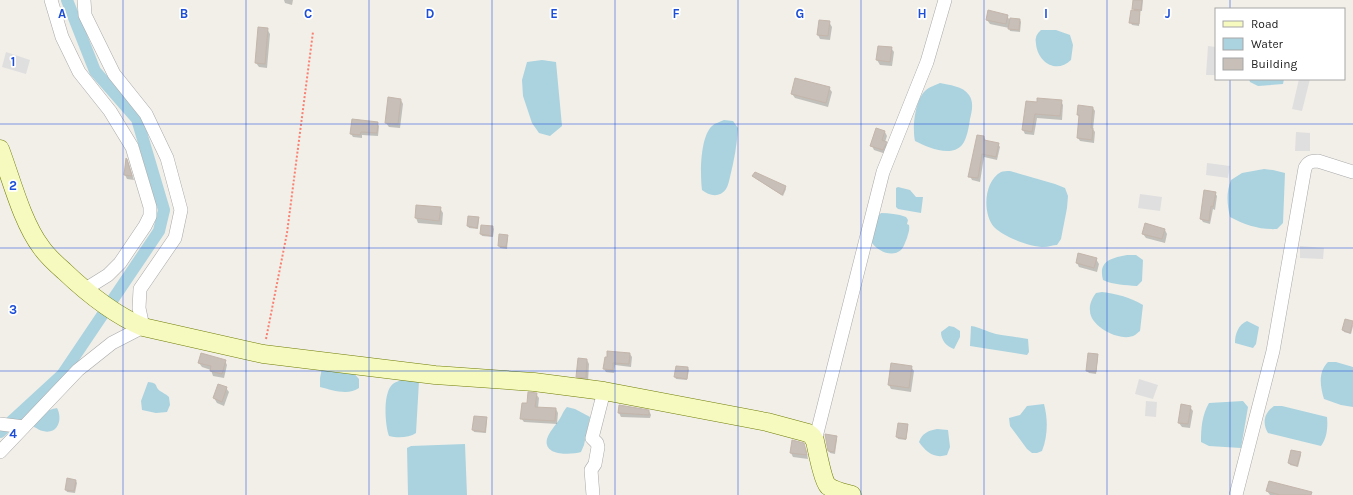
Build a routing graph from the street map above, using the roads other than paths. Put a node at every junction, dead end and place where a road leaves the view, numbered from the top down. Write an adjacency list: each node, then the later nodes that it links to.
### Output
1 (51, 0): 6 (street)
2 (84, 0): 7 (street)
3 (945, 0): 11 (street)
4 (0, 149): 6 (main road)
5 (1353, 172): 15 (street)
6 (85, 291): 7 (main road)
7 (136, 324): 8 (main road); 10 (street)
8 (604, 391): 11 (main road); 13 (street)
9 (0, 424): 10 (street)
10 (24, 427): 12 (street)
11 (815, 441): 14 (main road)
12 (0, 452)
13 (593, 495)
14 (852, 495)
15 (1236, 495)

